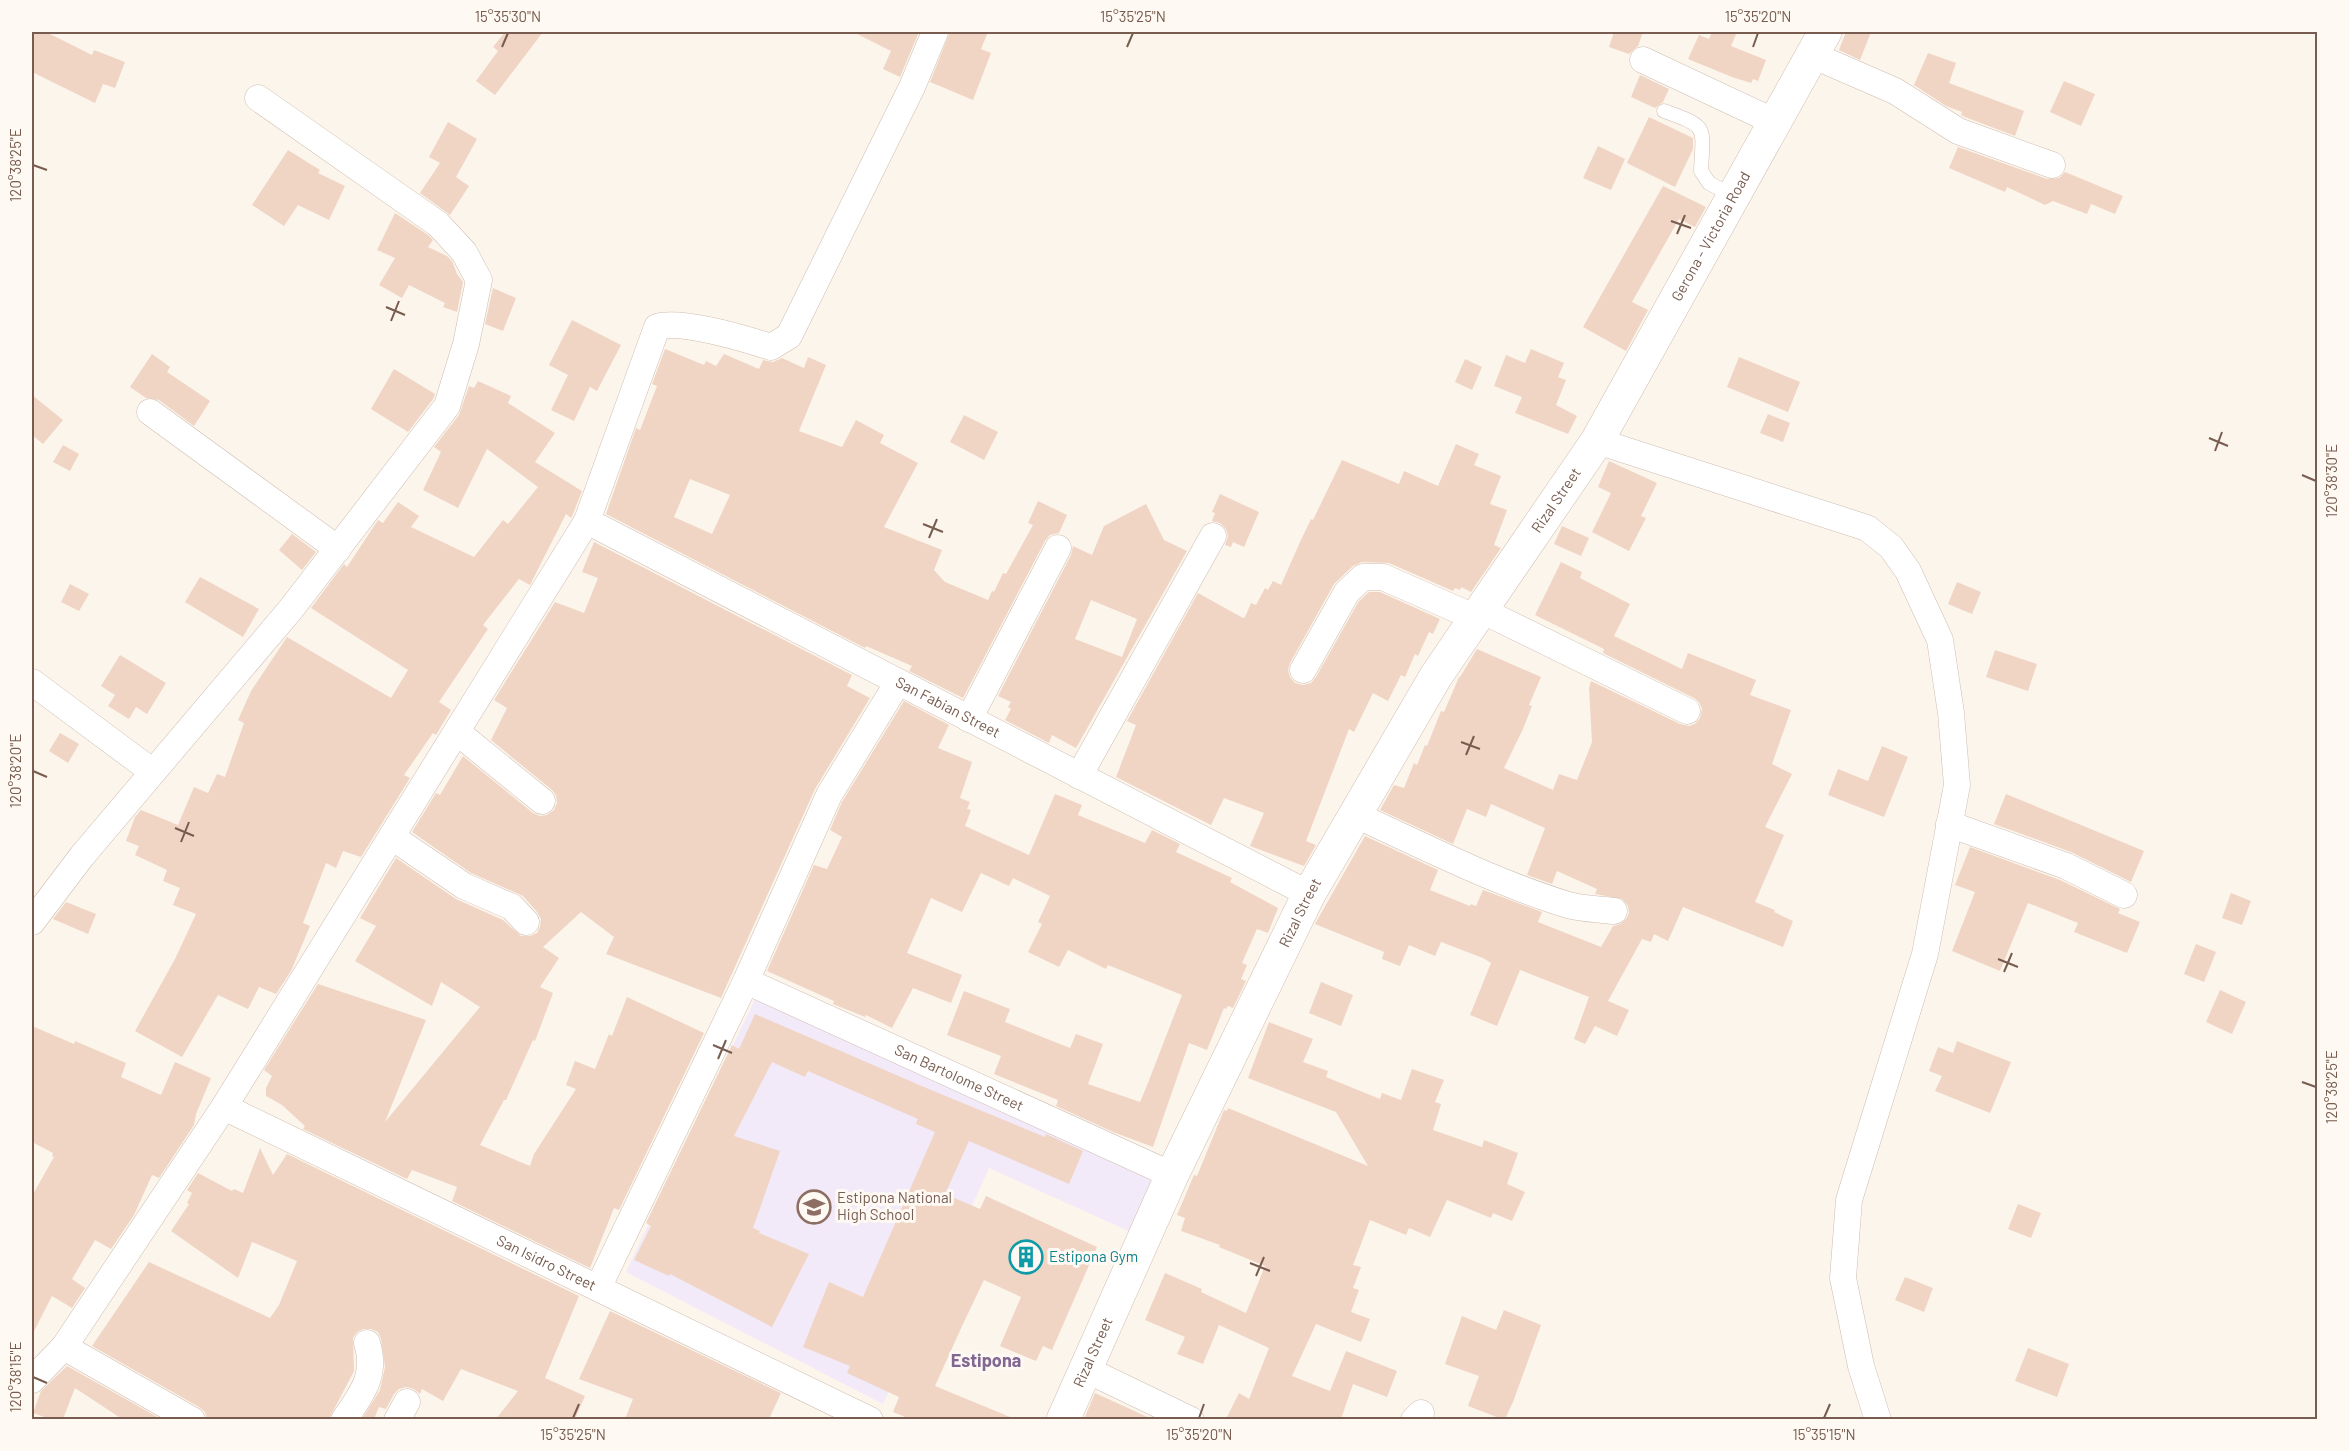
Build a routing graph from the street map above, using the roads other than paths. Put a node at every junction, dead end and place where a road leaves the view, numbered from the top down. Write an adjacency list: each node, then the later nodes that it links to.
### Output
1 (935, 32): 11 (street)
2 (1818, 43): 6 (main road, Gerona - Victoria Road); 7 (street)
3 (1642, 60): 6 (street)
4 (258, 98): 14 (street)
5 (1664, 111): 8 (lane)
6 (1775, 122): 8 (main road, Gerona - Victoria Road)
7 (2052, 165)
8 (1733, 196): 10 (main road, Gerona - Victoria Road)
9 (150, 412): 14 (street)
10 (1597, 441): 15 (main road, Rizal Street); 26 (street)
11 (587, 521): 18 (street, San Fabian Street); 21 (street)
12 (1213, 536): 23 (street)
13 (1058, 548): 20 (street)
14 (338, 549): 22 (street)
15 (1479, 614): 16 (street); 19 (street); 25 (main road, Rizal Street)
16 (1303, 670)
17 (32, 682): 22 (street)
18 (898, 682): 20 (street, San Fabian Street); 33 (street)
19 (1687, 711)
20 (969, 719): 23 (street, San Fabian Street)
21 (457, 732): 24 (street); 27 (street)
22 (153, 772): 31 (street)
23 (1079, 776): 28 (street, San Fabian Street)
24 (542, 801)
25 (1356, 815): 28 (main road, Rizal Street); 30 (street)
26 (1949, 824): 29 (street); 46 (street)
27 (392, 837): 32 (street); 34 (street)
28 (1309, 894): 35 (main road, Rizal Street)
29 (2124, 895)
30 (1614, 911)
31 (32, 922)
32 (526, 922)
33 (746, 981): 35 (street, San Bartolome Street); 36 (street)
34 (224, 1107): 36 (street, San Isidro Street); 38 (street)
35 (1172, 1175): 39 (main road, Rizal Street)
36 (598, 1288): 43 (street, San Isidro Street)
37 (367, 1343): 42 (street)
38 (64, 1347): 40 (street); 41 (street)
39 (1086, 1369): 44 (main road, Rizal Street); 45 (street)
40 (32, 1380)
41 (192, 1419)
42 (344, 1419)
43 (870, 1419)
44 (1063, 1419)
45 (1191, 1419)
46 (1878, 1419)

